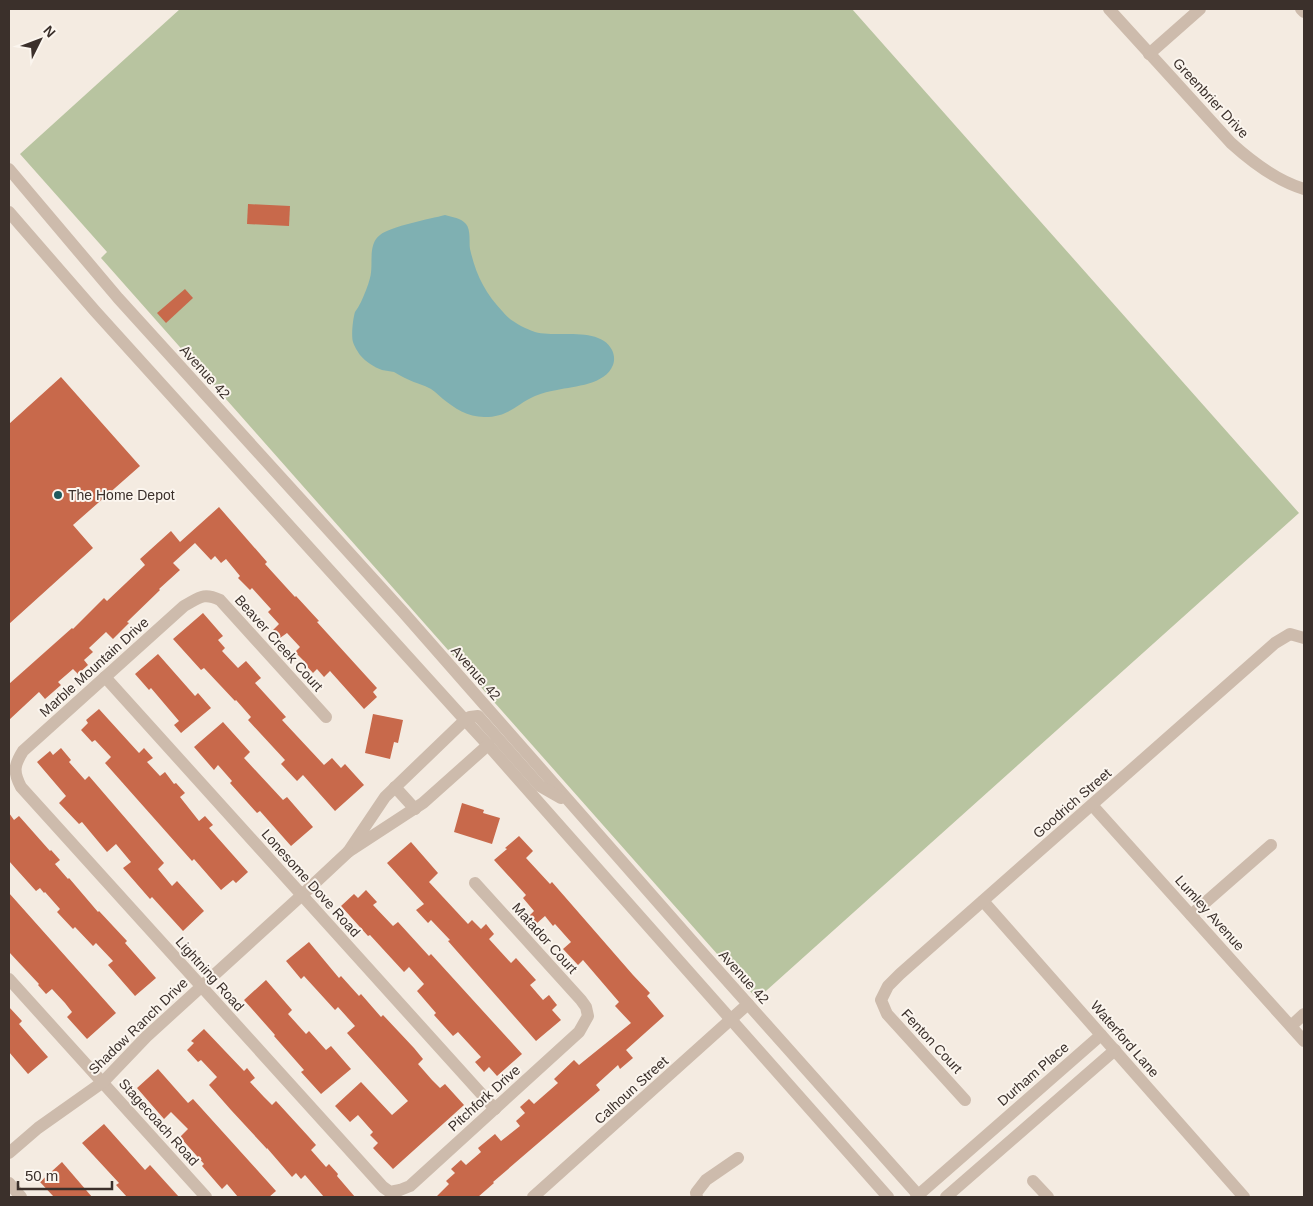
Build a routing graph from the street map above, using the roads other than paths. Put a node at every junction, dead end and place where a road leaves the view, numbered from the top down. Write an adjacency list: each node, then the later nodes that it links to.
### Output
1 (1109, 9): 5 (street, Greenbrier Drive)
2 (1200, 9): 5 (street)
3 (1300, 9): 4 (street)
4 (1304, 12)
5 (1149, 54): 7 (street, Greenbrier Drive)
6 (9, 168): 18 (street, Avenue 42)
7 (1304, 189)
8 (9, 212): 13 (street)
9 (204, 596): 11 (street, Marble Mountain Drive); 12 (street, Beaver Creek Court)
10 (1304, 638): 17 (street, Goodrich Street)
11 (105, 677): 15 (street, Marble Mountain Drive); 23 (street, Lonesome Dove Road)
12 (326, 718)
13 (465, 720): 14 (street); 16 (street, Shadow Ranch Drive); 18 (street)
14 (488, 745): 19 (street, Shadow Ranch Drive); 32 (street)
15 (15, 770): 27 (street, Lightning Road)
16 (395, 787): 19 (street); 21 (street, Shadow Ranch Drive)
17 (1092, 805): 24 (street, Goodrich Street); 25 (street, Lumley Avenue)
18 (574, 806): 29 (street, Avenue 42)
19 (415, 809): 21 (street, Shadow Ranch Drive)
20 (1271, 844): 25 (street)
21 (348, 852): 23 (street, Shadow Ranch Drive)
22 (475, 884): 31 (street, Matador Court)
23 (302, 896): 27 (street, Shadow Ranch Drive); 39 (street, Lonesome Dove Road)
24 (983, 901): 28 (street, Goodrich Street); 34 (street, Waterford Lane)
25 (1191, 915): 33 (street, Lumley Avenue)
26 (9, 978): 37 (street, Stagecoach Road)
27 (201, 986): 37 (street, Shadow Ranch Drive); 46 (street, Lightning Road)
28 (881, 1000): 38 (street, Fenton Court)
29 (748, 1004): 32 (street, Calhoun Street); 52 (street, Avenue 42)
30 (1304, 1014): 33 (street)
31 (588, 1016): 39 (street, Pitchfork Drive)
32 (731, 1020): 49 (street, Calhoun Street); 51 (street)
33 (1291, 1026): 35 (street, Lumley Avenue)
34 (1101, 1035): 36 (street, Waterford Lane); 40 (street, Durham Place)
35 (1304, 1040)
36 (1115, 1050): 41 (street); 55 (street, Waterford Lane)
37 (103, 1082): 42 (street, Shadow Ranch Drive); 48 (street, Stagecoach Road)
38 (965, 1100)
39 (494, 1109): 46 (street, Pitchfork Drive)
40 (985, 1136): 41 (street); 52 (street, Durham Place)
41 (999, 1151): 53 (street)
42 (9, 1153)
43 (738, 1158): 50 (street)
44 (1033, 1181): 54 (street)
45 (9, 1184): 47 (street)
46 (390, 1192)
47 (21, 1197)
48 (206, 1197)
49 (533, 1197)
50 (697, 1197)
51 (888, 1197)
52 (918, 1197)
53 (946, 1197)
54 (1048, 1197)
55 (1244, 1197)

